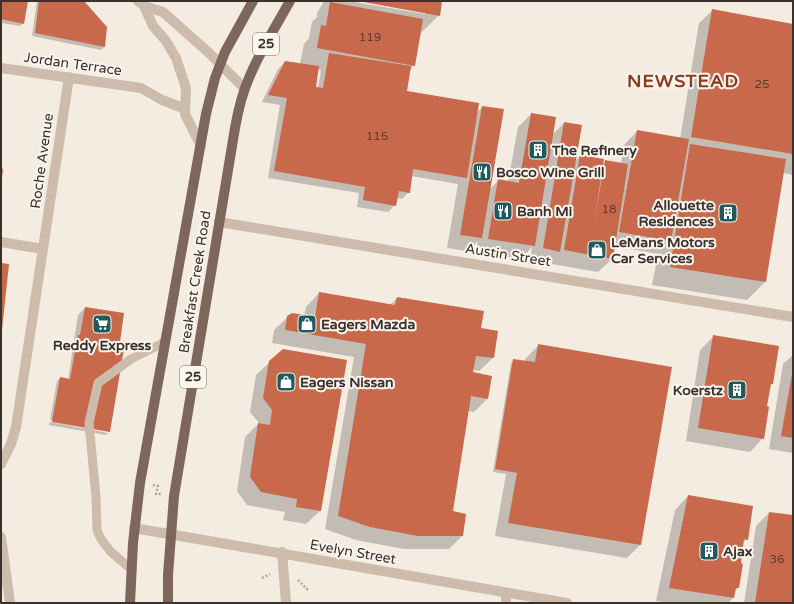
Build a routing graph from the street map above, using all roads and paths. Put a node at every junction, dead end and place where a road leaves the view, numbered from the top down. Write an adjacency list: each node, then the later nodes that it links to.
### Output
1 (253, 1): 4 (main road, Breakfast Creek Road / 25)
2 (290, 1): 7 (main road, Breakfast Creek Road / 25)
3 (141, 4): 4 (street); 8 (street)
4 (220, 64): 7 (street); 9 (main road, Breakfast Creek Road / 25)
5 (1, 68): 6 (street, Jordan Terrace)
6 (69, 77): 8 (street, Jordan Terrace); 12 (street, Roche Avenue)
7 (245, 89): 10 (main road, Breakfast Creek Road / 25)
8 (185, 109): 9 (street)
9 (201, 146): 14 (main road, Breakfast Creek Road / 25)
10 (219, 222): 13 (street, Austin Street); 19 (main road, Breakfast Creek Road / 25)
11 (1, 242): 12 (street)
12 (43, 249): 15 (street, Roche Avenue)
13 (793, 317)
14 (165, 342): 18 (main road, Breakfast Creek Road / 25); 22 (lane)
15 (1, 464)
16 (153, 485): 17 (path)
17 (162, 494)
18 (134, 528): 19 (street, Evelyn Street); 22 (main road, Breakfast Creek Road / 25)
19 (171, 533): 21 (street, Evelyn Street); 30 (main road, Breakfast Creek Road / 25)
20 (1, 537): 28 (street)
21 (282, 552): 27 (street, Evelyn Street); 31 (street)
22 (132, 570): 29 (main road, Breakfast Creek Road / 25)
23 (270, 574): 24 (path)
24 (262, 578)
25 (297, 578): 26 (path)
26 (309, 591)
27 (506, 598): 32 (street, Evelyn Street)
28 (10, 603)
29 (130, 603)
30 (168, 603)
31 (286, 603)
32 (567, 603)

